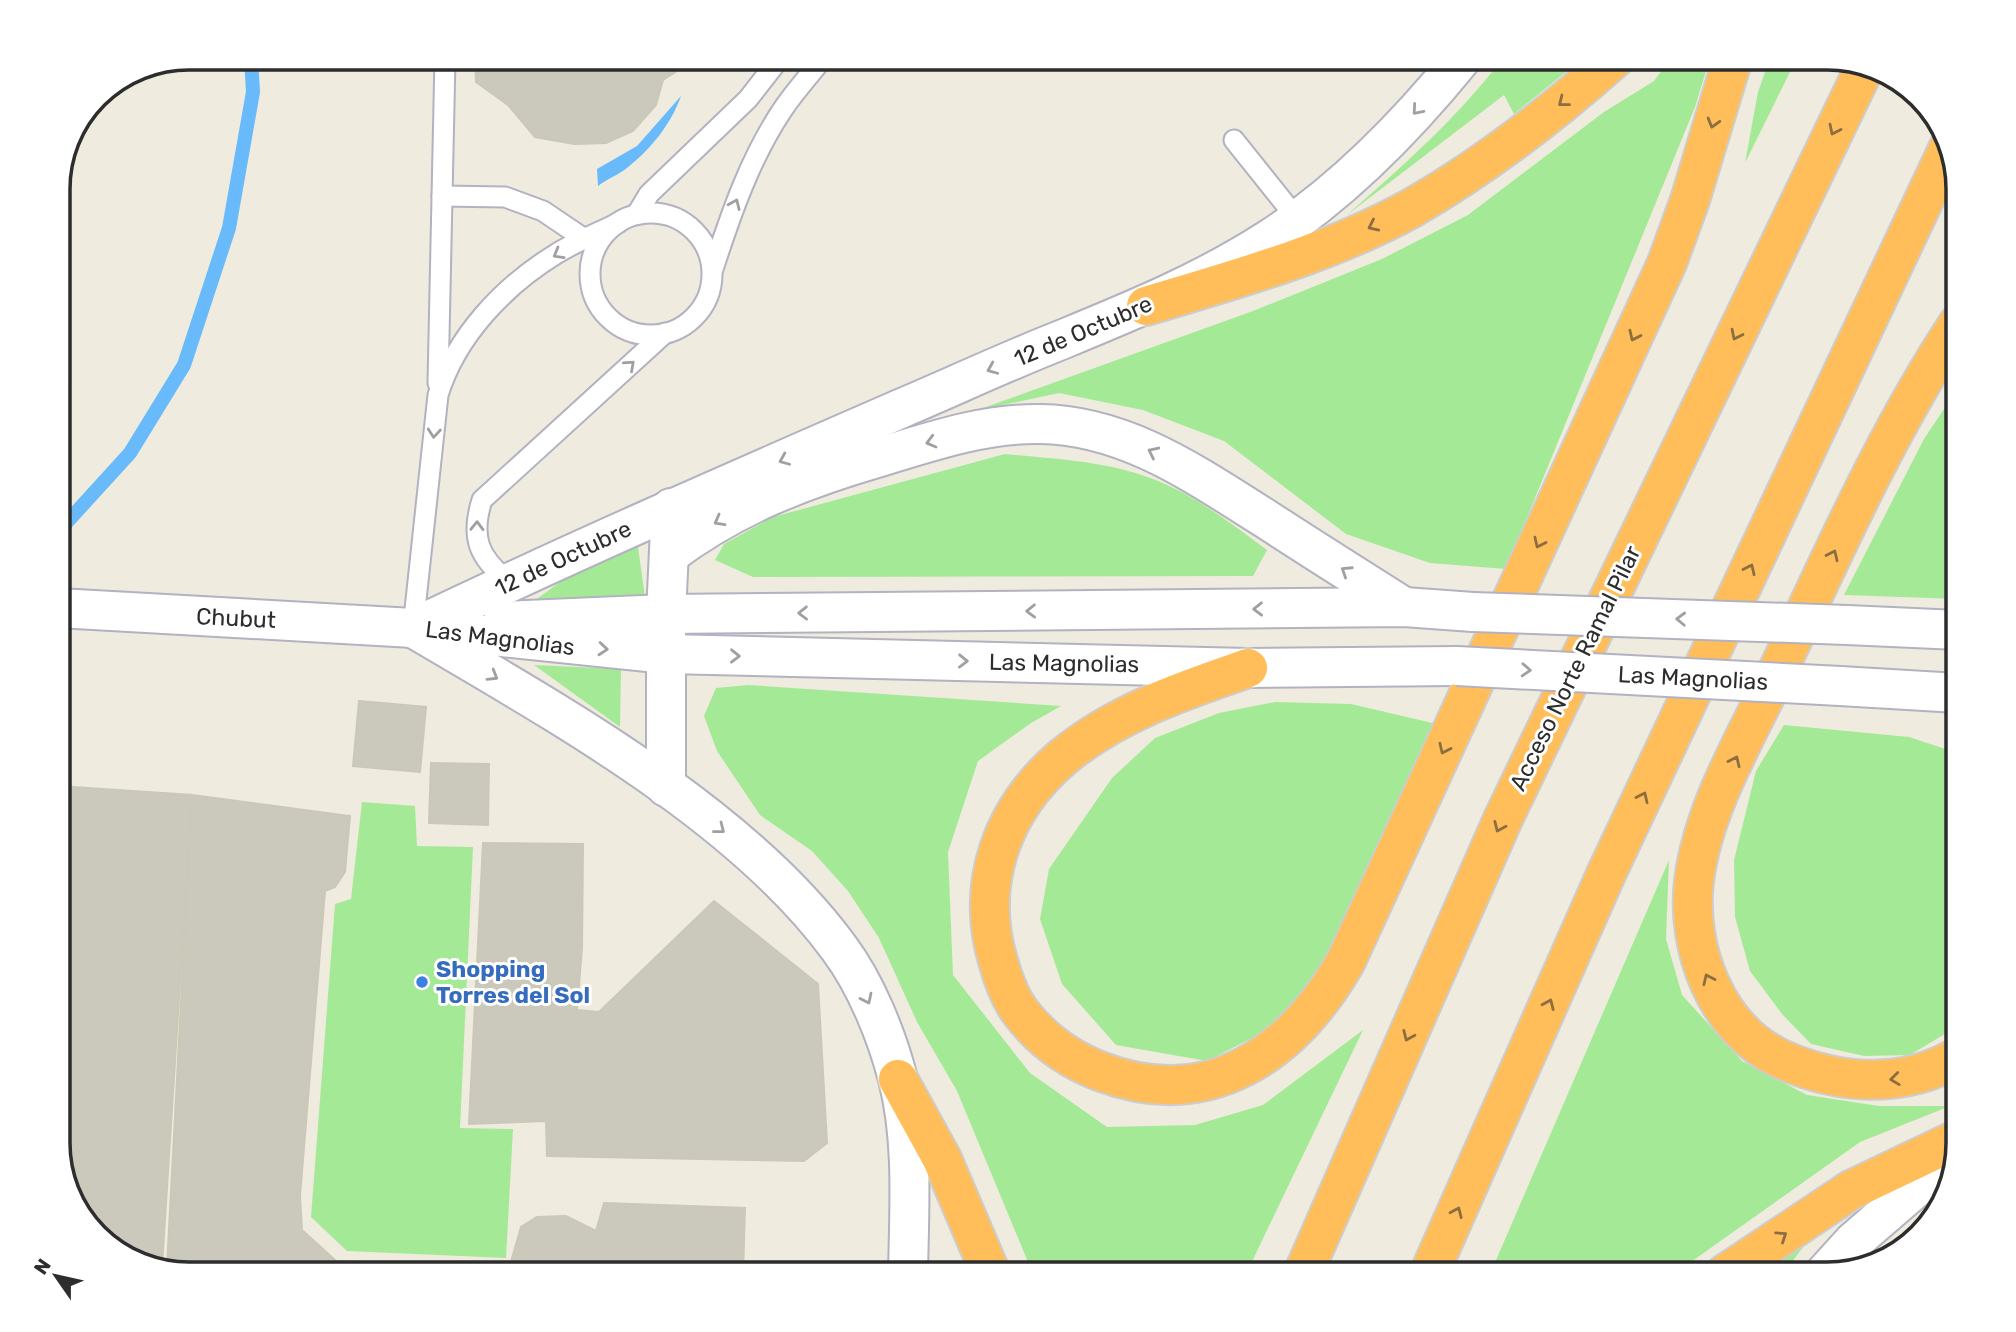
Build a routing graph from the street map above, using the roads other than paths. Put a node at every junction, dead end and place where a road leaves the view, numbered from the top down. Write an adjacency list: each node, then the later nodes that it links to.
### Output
1 (445, 70): 10 (lane)
2 (770, 70): 11 (lane)
3 (814, 70): 15 (lane, one-way to 3)
4 (1452, 70): 12 (main road, 12 de Octubre, one-way to 12)
5 (1600, 70): 16 (highway, one-way to 16)
6 (1729, 70): 29 (highway, one-way to 29)
7 (1861, 75): 41 (highway, Acceso Norte Ramal Pilar, one-way to 41)
8 (1234, 140): 12 (lane)
9 (1943, 161): 42 (highway, one-way to 9)
10 (442, 196): 14 (lane); 19 (lane)
11 (638, 214): 13 (lane); 15 (lane)
12 (1298, 220): 16 (main road, 12 de Octubre)
13 (618, 223): 14 (lane); 17 (lane)
14 (586, 240): 19 (lane, one-way to 19)
15 (713, 269): 17 (lane)
16 (1146, 306): 20 (main road, 12 de Octubre, one-way to 20)
17 (666, 333): 22 (lane, one-way to 17)
18 (1946, 343): 34 (highway, one-way to 18)
19 (438, 395): 26 (lane, one-way to 26)
20 (671, 508): 21 (main road); 22 (main road, 12 de Octubre)
21 (670, 554): 23 (main road, one-way to 21); 25 (main road)
22 (509, 582): 26 (main road, 12 de Octubre)
23 (1404, 607): 25 (main road, Las Magnolias, one-way to 25); 27 (main road, Las Magnolias, one-way to 23, bridge)
24 (70, 609): 26 (main road, Chubut)
25 (666, 614): 26 (main road, Las Magnolias); 28 (main road)
26 (414, 628): 28 (main road, Las Magnolias, one-way to 28); 33 (main road, one-way to 33)
27 (1946, 629)
28 (667, 654): 29 (main road, Las Magnolias, one-way to 29); 33 (main road)
29 (1248, 667): 30 (main road, Las Magnolias, one-way to 30, bridge)
30 (1909, 690): 31 (main road, Las Magnolias); 32 (main road)
31 (1946, 692)
32 (1946, 711)
33 (666, 787): 35 (main road, one-way to 35)
34 (1946, 1062)
35 (898, 1079): 39 (main road); 40 (highway)
36 (1946, 1145): 43 (highway, one-way to 36)
37 (1944, 1163): 38 (main road)
38 (1835, 1261)
39 (908, 1262)
40 (986, 1262)
41 (1308, 1262)
42 (1434, 1262)
43 (1743, 1262)

